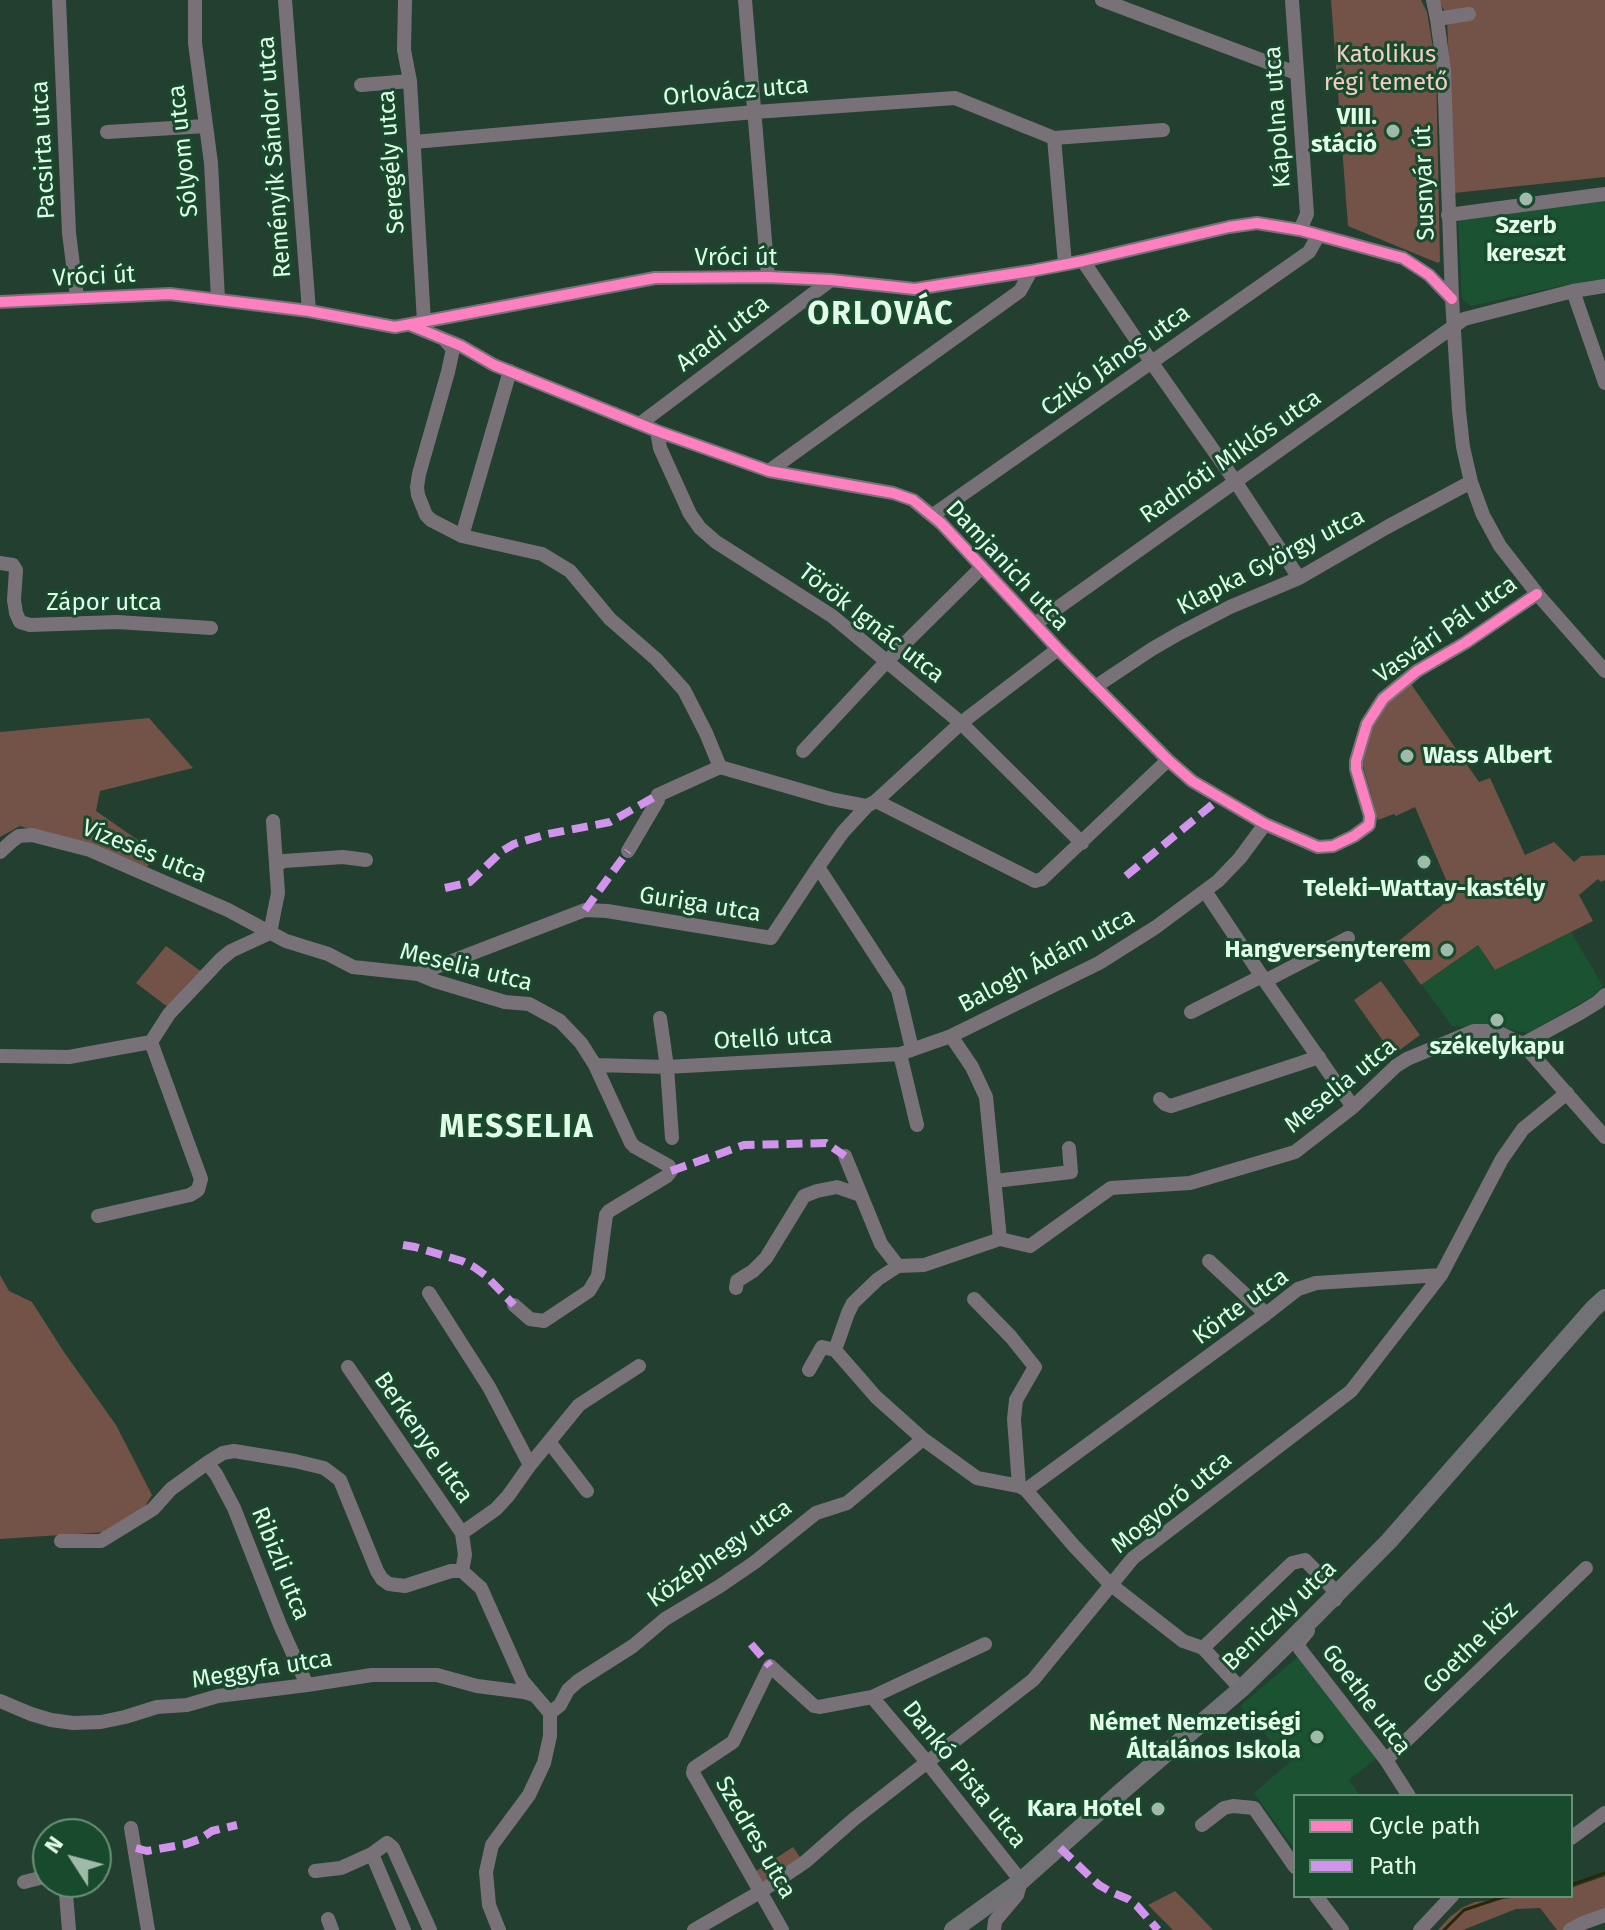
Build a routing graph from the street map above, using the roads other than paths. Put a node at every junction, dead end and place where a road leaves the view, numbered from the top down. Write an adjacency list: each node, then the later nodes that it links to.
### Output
1 (59, 0): 33 (street, Pacsirta utca)
2 (195, 0): 15 (street, Sólyom utca)
3 (285, 0): 37 (street, Reményik Sándor utca)
4 (405, 0): 12 (street, Seregély utca)
5 (745, 0): 14 (street)
6 (1102, 0): 11 (street)
7 (1292, 0): 11 (street, Kápolna utca)
8 (1433, 0): 10 (street, Susnyár út)
9 (1469, 14): 10 (street)
10 (1437, 19): 21 (street, Susnyár út)
11 (1296, 73): 22 (street, Kápolna utca)
12 (410, 81): 13 (street); 19 (street, Seregély utca)
13 (361, 85)
14 (755, 112): 18 (street, Orlovácz utca); 19 (street, Orlovácz utca); 29 (street)
15 (206, 126): 17 (street); 34 (street, Sólyom utca)
16 (1163, 130): 18 (street, Orlovácz utca)
17 (107, 132)
18 (1054, 138): 25 (street)
19 (414, 142): 39 (street, Seregély utca)
20 (1605, 194): 21 (street)
21 (1448, 215): 26 (street, Susnyár út)
22 (1300, 230): 23 (street, Vróci út); 24 (street, Vróci út)
23 (1318, 236): 28 (street, Vróci út); 42 (street, Czikó János utca)
24 (1083, 261): 25 (street, Vróci út); 42 (street)
25 (1065, 264): 27 (street, Vróci út)
26 (1451, 270): 28 (street); 35 (street, Susnyár út)
27 (1031, 271): 30 (street, Vróci út); 47 (street)
28 (1429, 275): 35 (street, Vróci út)
29 (768, 277): 30 (street, Vróci út); 38 (street, Vróci út)
30 (831, 280): 45 (street, Aradi utca)
31 (1605, 286): 32 (street, Radnóti Miklós utca)
32 (1573, 291): 40 (street, Radnóti Miklós utca); 44 (street)
33 (77, 297): 34 (street, Vróci út); 36 (street, Vróci út)
34 (218, 299): 37 (street, Vróci út)
35 (1452, 299): 40 (street, Susnyár út)
36 (0, 302)
37 (309, 311): 39 (street, Vróci út)
38 (443, 318): 39 (street, Vróci út); 41 (street)
39 (417, 323): 41 (street, Damjanich utca)
40 (1453, 327): 48 (street, Radnóti Miklós utca); 49 (street, Susnyár út)
41 (444, 339): 43 (street, Damjanich utca); 51 (street)
42 (1152, 363): 48 (street); 50 (street, Czikó János utca)
43 (510, 371): 45 (street, Damjanich utca); 51 (street)
44 (1605, 383)
45 (641, 423): 46 (street, Damjanich utca)
46 (657, 431): 47 (street, Damjanich utca); 59 (street, Török Ignác utca)
47 (769, 471): 50 (street, Damjanich utca)
48 (1235, 481): 54 (street); 56 (street, Radnóti Miklós utca)
49 (1471, 482): 54 (street, Klapka György utca); 55 (street, Susnyár út)
50 (933, 515): 53 (street, Damjanich utca)
51 (462, 536): 65 (street)
52 (0, 563): 57 (street, Zápor utca)
53 (982, 567): 56 (street, Damjanich utca); 59 (street)
54 (1299, 578): 61 (street, Klapka György utca)
55 (1537, 594): 60 (street, Susnyár út); 70 (street, Vasvári Pál utca)
56 (1035, 624): 58 (street, Damjanich utca)
57 (211, 628)
58 (1058, 649): 61 (street, Damjanich utca); 62 (street)
59 (887, 661): 62 (street, Török Ignác utca); 63 (street)
60 (1605, 671)
61 (1095, 687): 64 (street, Damjanich utca)
62 (961, 723): 66 (street); 69 (street, Török Ignác utca)
63 (803, 751)
64 (1168, 760): 68 (street, Damjanich utca); 69 (street)
65 (720, 767): 66 (street); 71 (street)
66 (871, 803): 69 (street); 75 (street)
67 (273, 821): 74 (street)
68 (1265, 824): 70 (street, Damjanich utca); 76 (street, Balogh Ádám utca)
69 (1082, 843)
70 (1313, 845)
71 (628, 851)
72 (0, 852): 77 (street, Vízesés utca)
73 (366, 860): 74 (street)
74 (276, 865): 77 (street)
75 (818, 867): 79 (street, Guriga utca); 87 (street)
76 (1205, 891): 80 (street); 84 (street, Balogh Ádám utca)
77 (270, 933): 79 (street, Meselia utca); 85 (street)
78 (1348, 938): 80 (street)
79 (418, 974): 90 (street, Meselia utca)
80 (1263, 979): 82 (street); 89 (street)
81 (1605, 995): 86 (street)
82 (1191, 1012)
83 (660, 1018): 91 (street)
84 (951, 1036): 87 (street, Otelló utca); 100 (street)
85 (151, 1042): 88 (street); 102 (street)
86 (1523, 1044): 92 (street); 94 (street, Meselia utca)
87 (906, 1052): 91 (street, Otelló utca); 95 (street)
88 (0, 1056)
89 (1319, 1057): 93 (street); 94 (street)
90 (595, 1065): 91 (street, Otelló utca); 111 (street, Meselia utca)
91 (667, 1067): 97 (street)
92 (1567, 1093): 96 (street); 106 (street)
93 (1160, 1099)
94 (1353, 1107): 103 (street, Meselia utca)
95 (917, 1125)
96 (1605, 1137)
97 (672, 1138)
98 (1069, 1148): 100 (street)
99 (845, 1156): 101 (street)
100 (995, 1181): 103 (street)
101 (860, 1195): 105 (street); 107 (street)
102 (98, 1216)
103 (1000, 1239): 105 (street, Meselia utca)
104 (1209, 1261): 112 (street)
105 (898, 1266): 113 (street)
106 (1441, 1275): 112 (street, Körte utca); 127 (street, Mogyoró utca)
107 (736, 1288)
108 (429, 1293): 120 (street)
109 (1605, 1298): 128 (main road, Beniczky utca)
110 (974, 1299): 121 (street)
111 (514, 1305)
112 (1266, 1314): 121 (street, Körte utca)
113 (835, 1350): 116 (street); 117 (street)
114 (639, 1366): 118 (street)
115 (348, 1367): 123 (street, Berkenye utca)
116 (809, 1370)
117 (923, 1439): 121 (street); 136 (street, Középhegy utca)
118 (550, 1443): 120 (street); 122 (street)
119 (207, 1463): 124 (street); 126 (street); 131 (street, Ribizli utca)
120 (530, 1465): 123 (street)
121 (1023, 1488): 127 (street)
122 (587, 1491)
123 (462, 1533): 126 (street)
124 (61, 1541)
125 (1586, 1568): 137 (street, Goethe köz)
126 (462, 1571): 133 (street)
127 (1110, 1584): 130 (street); 138 (street, Mogyoró utca)
128 (1338, 1594): 130 (street); 132 (main road, Beniczky utca); 137 (street, Goethe utca)
129 (985, 1644): 134 (street)
130 (1203, 1648): 132 (street)
131 (307, 1685): 133 (street, Meggyfa utca); 135 (street, Meggyfa utca)
132 (1241, 1689): 148 (main road, Beniczky utca)
133 (534, 1695): 136 (street)
134 (872, 1697): 138 (street, Dankó Pista utca); 150 (street, Szedres utca)
135 (0, 1701)
136 (550, 1713): 159 (street)
137 (1386, 1760): 139 (street, Goethe utca)
138 (927, 1762): 148 (street, Dankó Pista utca); 150 (street, Mogyoró utca)
139 (1408, 1794)
140 (1605, 1813): 143 (street)
141 (1202, 1825): 145 (street)
142 (131, 1828): 156 (street)
143 (1573, 1837)
144 (372, 1854): 146 (street); 157 (street); 158 (street)
145 (1293, 1864)
146 (315, 1871)
147 (32, 1880): 149 (street)
148 (1021, 1881): 162 (main road, Beniczky utca); 163 (street)
149 (24, 1882)
150 (760, 1892): 160 (street, Mogyoró utca); 161 (street, Szedres utca)
151 (66, 1898): 155 (street)
152 (1318, 1898): 164 (street)
153 (1450, 1898): 165 (street)
154 (1605, 1915): 166 (street)
155 (69, 1930)
156 (148, 1930)
157 (404, 1930)
158 (430, 1930)
159 (499, 1930)
160 (694, 1930)
161 (782, 1930)
162 (953, 1930)
163 (994, 1930)
164 (1342, 1930)
165 (1420, 1930)
166 (1570, 1930)

